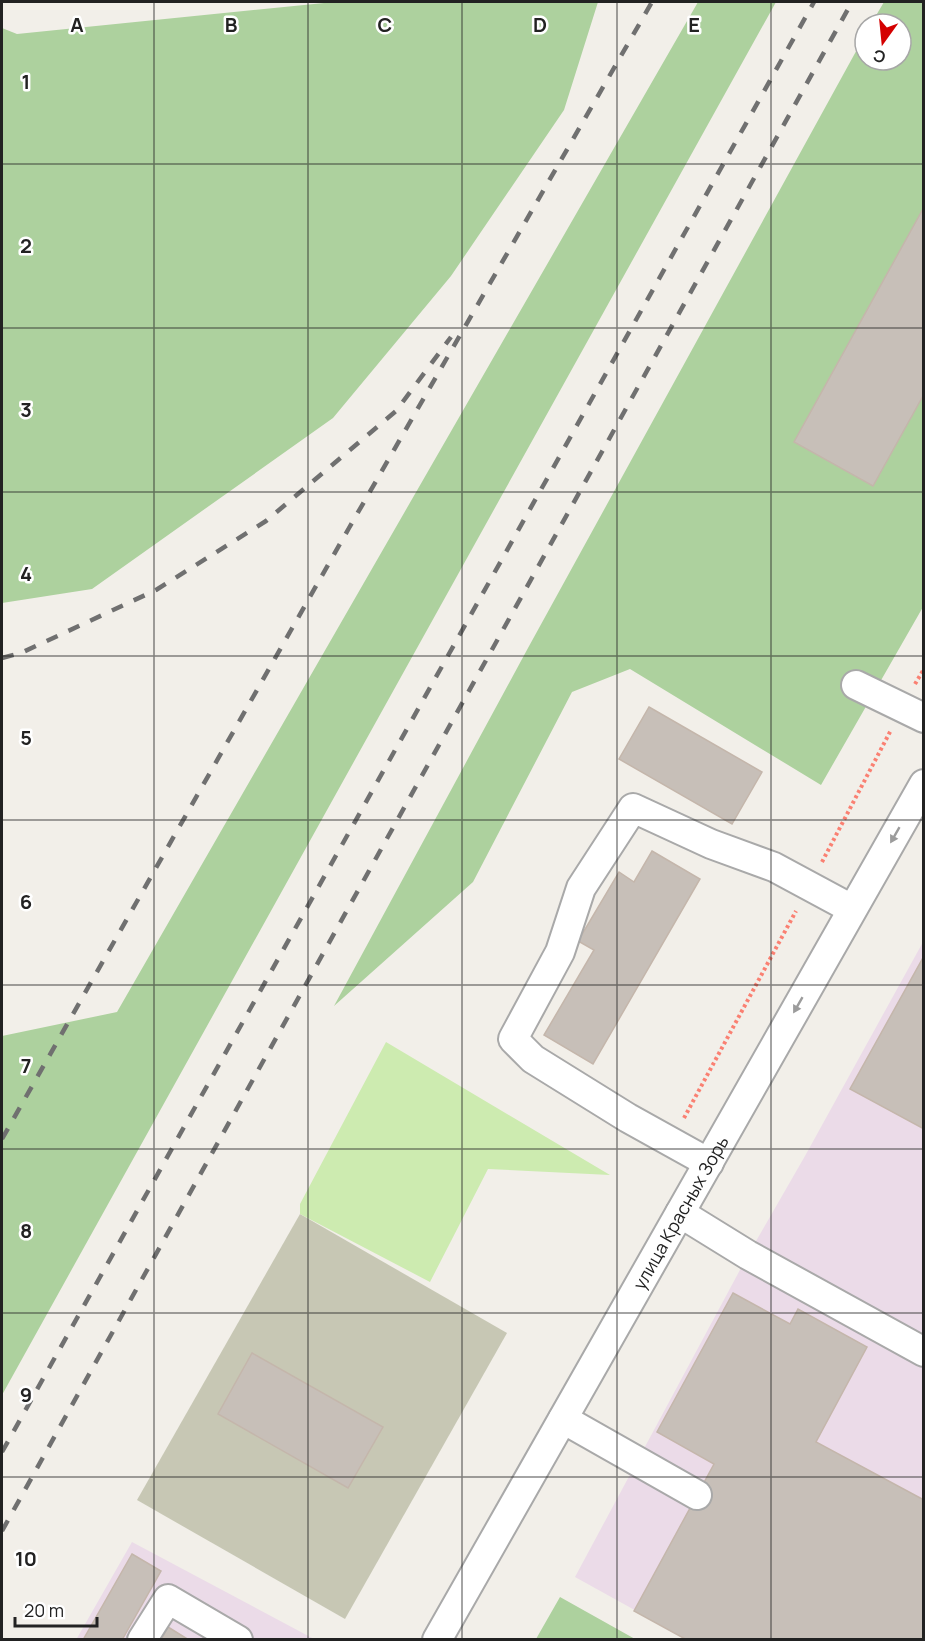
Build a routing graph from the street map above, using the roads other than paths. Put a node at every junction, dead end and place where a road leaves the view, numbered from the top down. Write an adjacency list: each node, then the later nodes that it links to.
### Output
1 (856, 685): 2 (street)
2 (924, 718)
3 (924, 784): 4 (street, улица Красных Зорь, one-way to 4)
4 (852, 909): 5 (street, улица Красных Зорь, one-way to 5); 5 (street)
5 (709, 1163): 6 (street, улица Красных Зорь)
6 (680, 1213): 7 (street); 8 (street, улица Красных Зорь)
7 (924, 1352)
8 (563, 1419): 9 (street); 12 (street, улица Красных Зорь)
9 (697, 1494)
10 (142, 1640): 11 (street)
11 (238, 1640)
12 (437, 1640)

